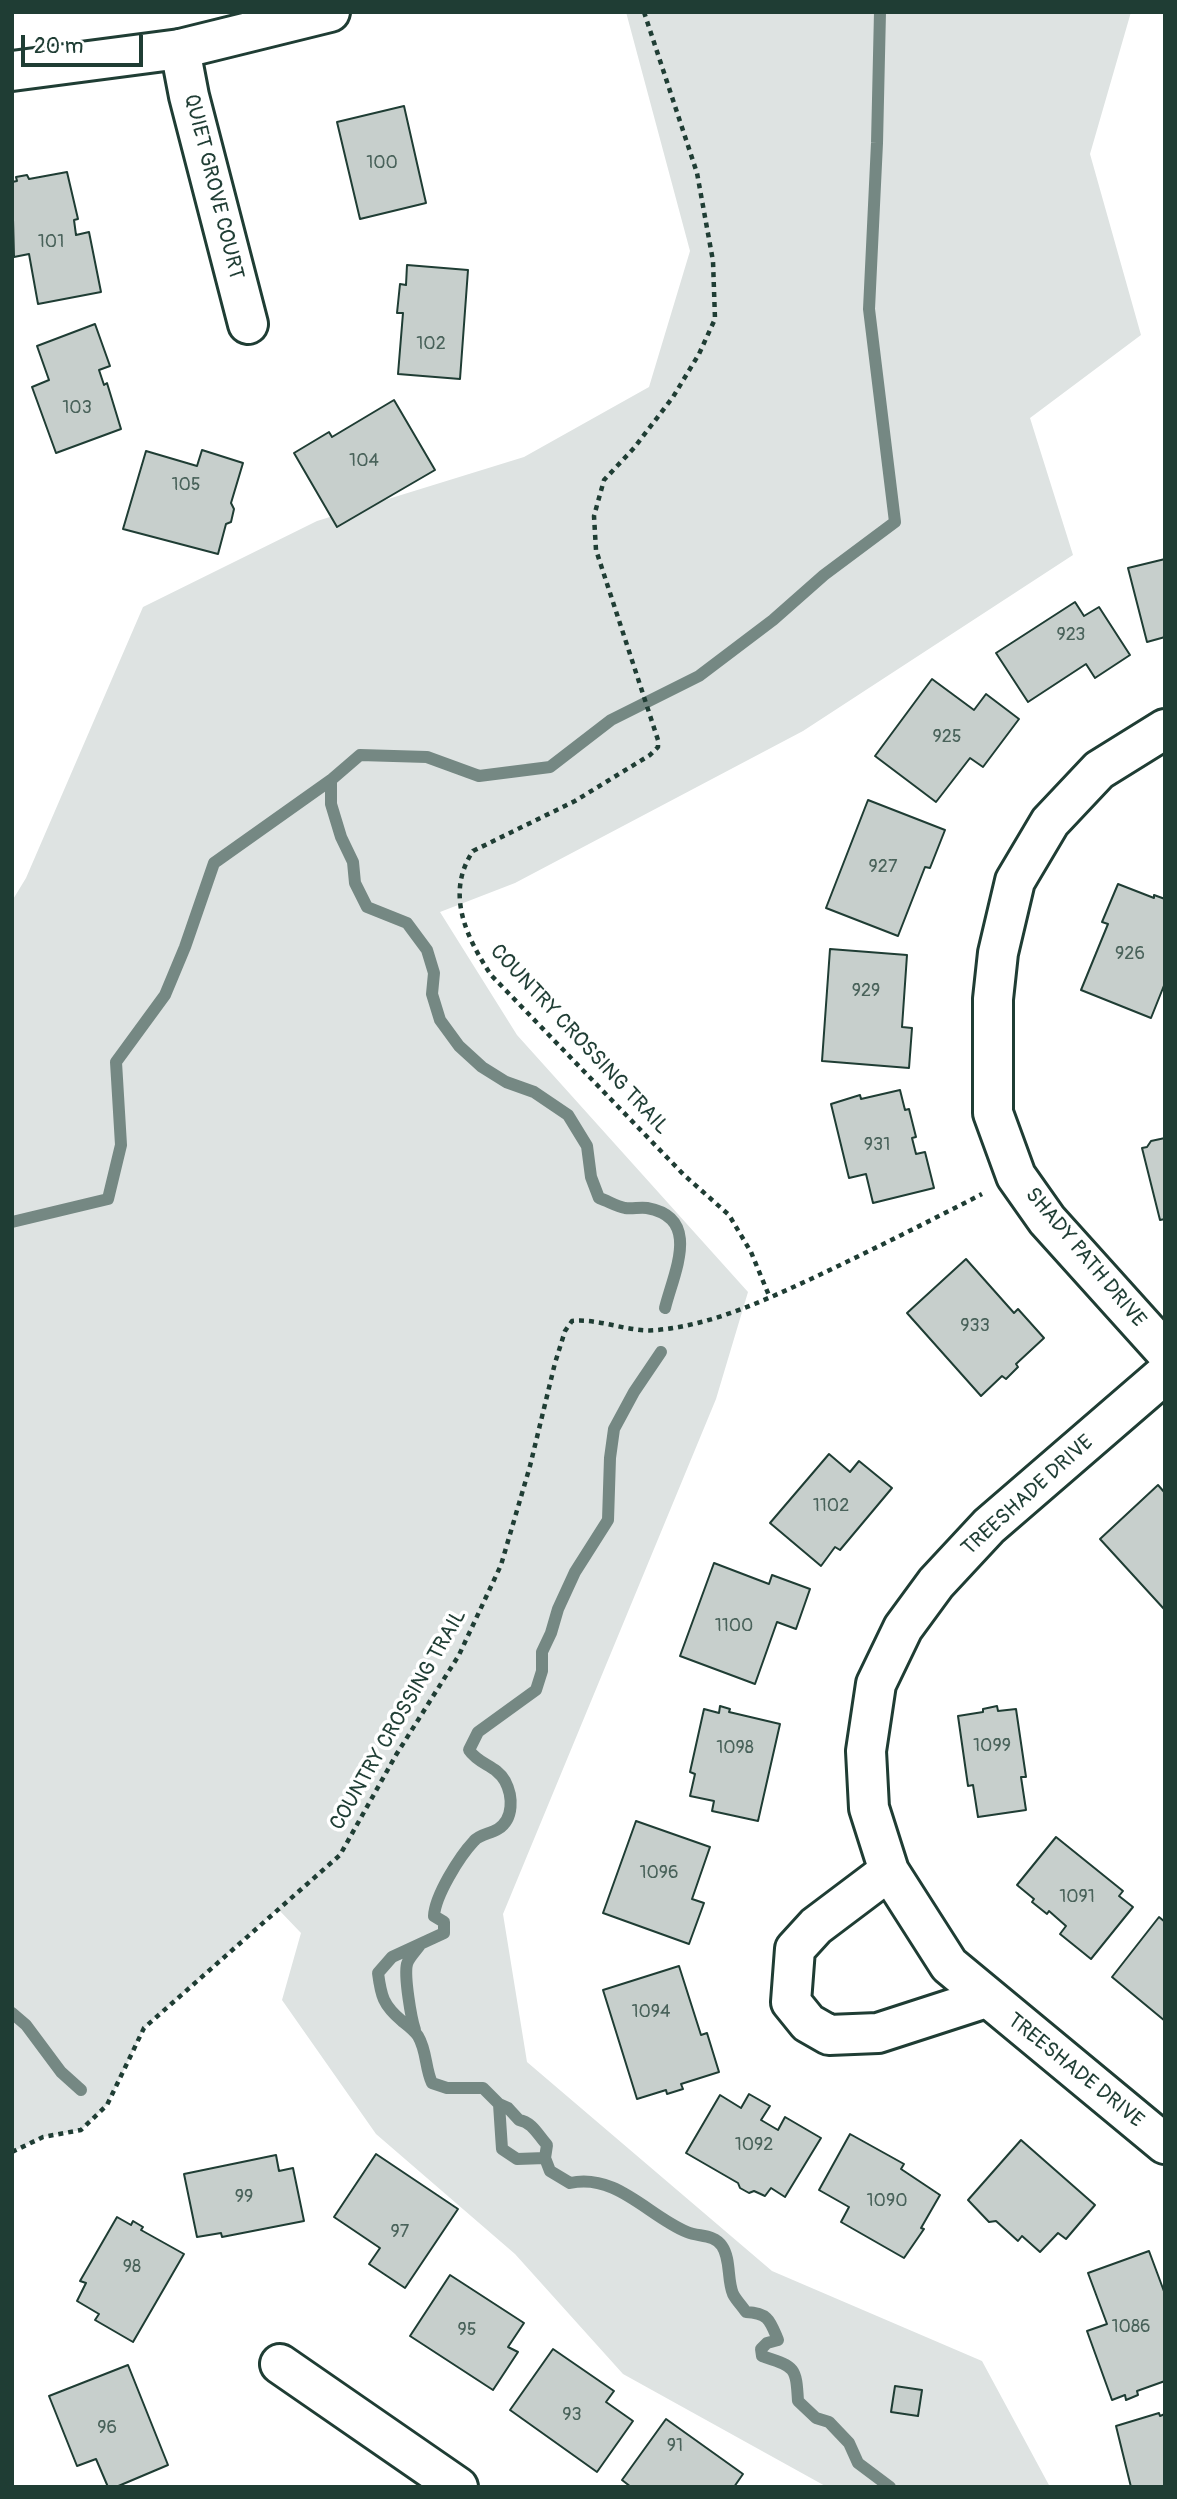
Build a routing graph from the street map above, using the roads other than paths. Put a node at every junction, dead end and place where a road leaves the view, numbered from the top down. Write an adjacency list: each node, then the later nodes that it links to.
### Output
1 (330, 12): 2 (street)
2 (180, 49): 3 (street); 4 (street, QUIET GROVE COURT)
3 (12, 71)
4 (247, 324)
5 (1165, 729): 6 (street, SHADY PATH DRIVE)
6 (1165, 1352)
7 (1165, 1374): 8 (street, TREESHADE DRIVE)
8 (888, 1871): 9 (street, TREESHADE DRIVE); 9 (street, TREESHADE DRIVE)
9 (986, 1998): 10 (street, TREESHADE DRIVE)
10 (1165, 2144)
11 (280, 2364): 12 (street)
12 (458, 2487)

